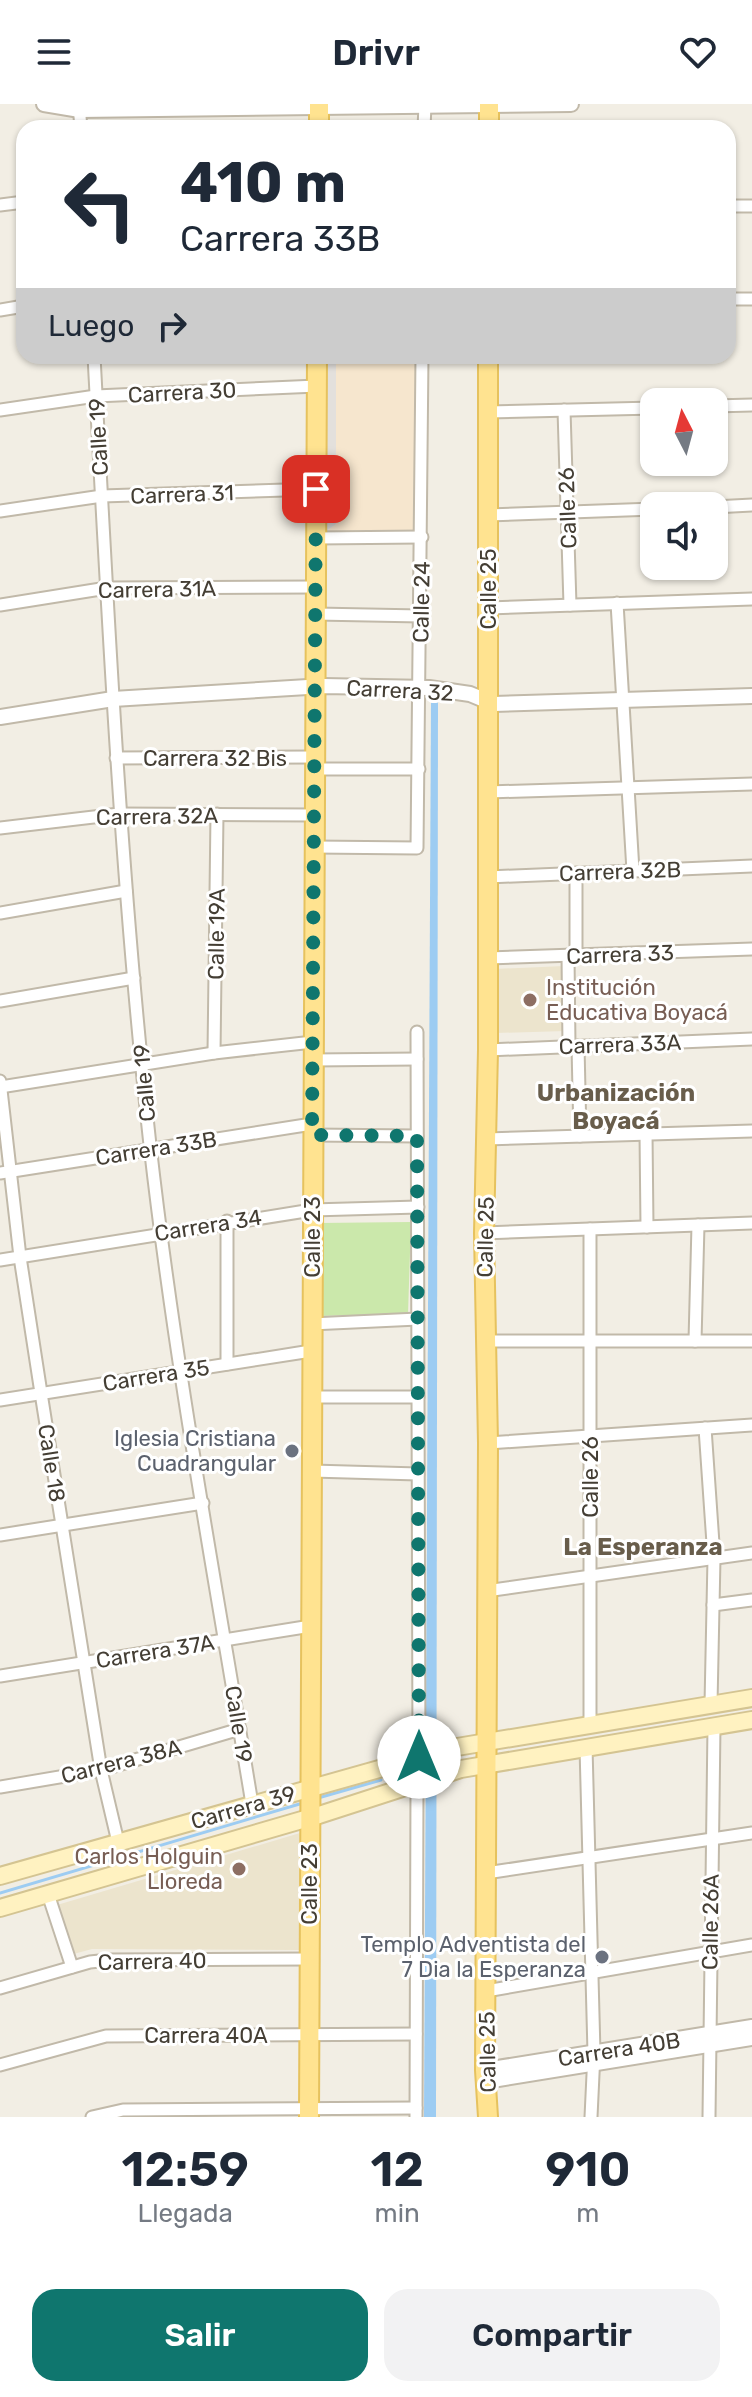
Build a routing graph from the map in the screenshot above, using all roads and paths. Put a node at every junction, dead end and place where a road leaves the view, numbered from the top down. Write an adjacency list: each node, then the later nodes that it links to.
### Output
1 (44, 104): 5 (street)
2 (489, 104): 3 (street); 4 (street)
3 (571, 104)
4 (425, 105): 6 (street)
5 (79, 106): 6 (street)
6 (319, 106)
7 (94, 364): 12 (street, Calle 19)
8 (317, 364): 11 (main road, Calle 23)
9 (422, 364): 27 (street, Calle 24)
10 (488, 364): 18 (main road, Calle 25)
11 (317, 386): 12 (street, Carrera 30); 19 (main road, Calle 23)
12 (96, 396): 16 (street, Carrera 30); 20 (street, Calle 19)
13 (752, 405): 14 (street)
14 (728, 406)
15 (640, 408): 17 (street)
16 (0, 410)
17 (564, 410): 18 (street); 25 (street, Calle 26)
18 (488, 412): 26 (main road, Calle 25)
19 (316, 489): 20 (street, Carrera 31); 28 (main road, Calle 23)
20 (102, 496): 24 (street, Carrera 31); 30 (street, Calle 19)
21 (752, 505): 22 (street)
22 (728, 506)
23 (640, 509): 25 (street)
24 (0, 511)
25 (568, 512): 26 (street); 34 (street, Calle 26)
26 (488, 515): 35 (main road, Calle 25)
27 (422, 537): 28 (street); 37 (street, Calle 24)
28 (316, 538): 29 (main road, Calle 23)
29 (316, 587): 30 (street, Carrera 31A); 36 (main road, Calle 23)
30 (107, 588): 33 (street, Carrera 31A); 41 (street, Calle 19)
31 (752, 599): 32 (street)
32 (617, 603): 34 (street); 42 (street)
33 (0, 605)
34 (570, 605): 35 (street)
35 (488, 608): 43 (main road, Calle 25)
36 (316, 614): 37 (street); 38 (main road, Calle 23)
37 (421, 616): 39 (street, Calle 24)
38 (315, 687): 39 (street, Carrera 32); 41 (street, Carrera 32); 46 (main road, Calle 23)
39 (424, 688): 43 (street, Carrera 32); 47 (street, Calle 24)
40 (752, 696): 42 (street, Carrera 32)
41 (113, 699): 44 (street, Carrera 32); 45 (street, Calle 19)
42 (623, 700): 43 (street, Carrera 32); 49 (street)
43 (487, 701): 50 (main road, Calle 25)
44 (0, 717)
45 (116, 758): 46 (street, Carrera 32 Bis); 51 (street, Calle 19)
46 (315, 763): 47 (street, Carrera 32 Bis); 53 (main road, Calle 23)
47 (419, 769): 55 (street, Calle 24)
48 (752, 784): 49 (street)
49 (627, 788): 50 (street); 57 (street)
50 (488, 792): 59 (main road, Calle 25)
51 (119, 814): 52 (street, Carrera 32A); 54 (street, Carrera 32A); 60 (street, Calle 19)
52 (217, 814): 53 (street, Carrera 32A); 72 (street, Calle 19A)
53 (314, 815): 55 (main road, Calle 23)
54 (0, 828)
55 (314, 847): 71 (main road, Calle 23)
56 (752, 866): 57 (street, Carrera 32B)
57 (633, 871): 58 (street, Carrera 32B)
58 (576, 873): 59 (street, Carrera 32B); 63 (street)
59 (488, 877): 64 (main road, Calle 25)
60 (126, 891): 61 (street); 65 (street, Calle 19)
61 (0, 913)
62 (752, 949): 63 (street, Carrera 33)
63 (572, 955): 64 (street, Carrera 33); 69 (street)
64 (488, 958): 70 (main road, Calle 25)
65 (134, 978): 66 (street); 74 (street, Calle 19)
66 (0, 1001)
67 (417, 1032): 73 (street)
68 (752, 1039): 69 (street, Carrera 33A)
69 (573, 1046): 70 (street, Carrera 33A); 80 (street)
70 (488, 1050): 81 (main road, Calle 25)
71 (313, 1051): 72 (street); 73 (street); 76 (main road, Calle 23)
72 (214, 1053): 74 (street)
73 (417, 1059): 79 (street)
74 (142, 1065): 75 (street); 82 (street, Calle 19)
75 (0, 1085): 83 (street, Calle 18)
76 (312, 1130): 79 (street, Carrera 33B); 82 (street, Carrera 33B); 85 (main road, Calle 23)
77 (752, 1131): 78 (street)
78 (646, 1133): 80 (street); 89 (street)
79 (417, 1136): 84 (street)
80 (580, 1136): 81 (street)
81 (486, 1139): 92 (main road, Calle 25)
82 (150, 1148): 83 (street, Carrera 33B); 91 (street, Calle 19)
83 (5, 1172): 93 (street, Calle 18)
84 (418, 1207): 85 (street, Carrera 34); 95 (street)
85 (312, 1210): 86 (street, Carrera 34); 96 (main road, Calle 23)
86 (227, 1221): 91 (street, Carrera 34); 102 (street)
87 (752, 1223): 88 (street)
88 (698, 1225): 89 (street); 99 (street)
89 (647, 1227): 90 (street)
90 (590, 1229): 92 (street); 98 (street, Calle 26)
91 (163, 1231): 93 (street, Carrera 34); 103 (street, Calle 19)
92 (484, 1233): 97 (main road, Calle 25)
93 (20, 1257): 94 (street, Carrera 34); 104 (street, Calle 18)
94 (0, 1260)
95 (418, 1319): 96 (street); 106 (street)
96 (311, 1324): 101 (main road, Calle 23)
97 (485, 1341): 98 (street); 111 (main road, Calle 25)
98 (589, 1341): 99 (street); 110 (street, Calle 26)
99 (695, 1341): 100 (street)
100 (752, 1341)
101 (311, 1351): 102 (street, Carrera 35); 105 (main road, Calle 23)
102 (227, 1364): 103 (street, Carrera 35)
103 (179, 1372): 104 (street, Carrera 35); 114 (street, Calle 19)
104 (41, 1393): 107 (street, Carrera 35); 115 (street, Calle 18)
105 (311, 1397): 106 (street); 112 (main road, Calle 23)
106 (418, 1397): 113 (street)
107 (0, 1400)
108 (752, 1425): 109 (street)
109 (705, 1428): 110 (street); 118 (street)
110 (590, 1436): 111 (street); 119 (street, Calle 26)
111 (488, 1443): 120 (main road, Calle 25)
112 (312, 1471): 113 (street); 123 (main road, Calle 23)
113 (418, 1474): 135 (street)
114 (203, 1503): 115 (street); 124 (street, Calle 19)
115 (62, 1525): 116 (street); 125 (street, Calle 18)
116 (0, 1535)
117 (752, 1553): 118 (street)
118 (714, 1558): 119 (street); 122 (street)
119 (590, 1576): 120 (street); 130 (street, Calle 26)
120 (486, 1591): 133 (main road, Calle 25)
121 (752, 1600): 122 (street)
122 (713, 1605): 128 (street)
123 (311, 1626): 124 (street, Carrera 37A); 141 (main road, Calle 23)
124 (226, 1640): 125 (street, Carrera 37A); 132 (street, Calle 19)
125 (85, 1662): 126 (street, Carrera 37A); 137 (street, Calle 18)
126 (0, 1676)
127 (752, 1698): 128 (main road, Carrera 39)
128 (711, 1704): 130 (main road, Carrera 39)
129 (752, 1720): 131 (main road, Carrera 39)
130 (590, 1724): 133 (main road, Carrera 39)
131 (714, 1726): 134 (main road, Carrera 39); 143 (street, Calle 26A)
132 (240, 1729): 137 (street, Carrera 38A); 140 (street, Calle 19)
133 (486, 1741): 135 (main road, Carrera 39); 136 (main road, Calle 25); 138 (main road, Carrera 39)
134 (586, 1747): 136 (main road, Carrera 39); 145 (street)
135 (427, 1754): 141 (main road, Carrera 39)
136 (486, 1763): 138 (main road, Carrera 39); 146 (main road, Calle 25)
137 (101, 1770): 139 (street, Carrera 38A); 144 (street, Calle 18)
138 (433, 1778): 141 (main road, Carrera 39); 158 (street)
139 (0, 1787)
140 (252, 1804): 141 (main road, Carrera 39); 144 (main road, Carrera 39)
141 (310, 1804): 148 (main road, Carrera 39); 152 (main road, Calle 23)
142 (752, 1833): 143 (street)
143 (711, 1841): 145 (street); 151 (street, Calle 26A)
144 (118, 1842): 147 (main road, Carrera 39)
145 (589, 1856): 146 (street); 154 (street)
146 (486, 1873): 156 (main road, Calle 25)
147 (0, 1876)
148 (48, 1894): 149 (main road, Carrera 39); 153 (street)
149 (0, 1908)
150 (752, 1945): 151 (street)
151 (709, 1952): 154 (street); 161 (street, Calle 26A)
152 (308, 1959): 153 (street, Carrera 40); 159 (main road, Calle 23)
153 (72, 1967): 155 (street, Carrera 40)
154 (592, 1972): 156 (street); 162 (street)
155 (0, 1988)
156 (486, 1991): 164 (main road, Calle 25)
157 (752, 2027): 161 (street, Carrera 40B)
158 (416, 2034): 159 (street, Carrera 40A); 165 (street)
159 (309, 2035): 163 (street, Carrera 40A); 166 (main road, Calle 23)
160 (752, 2038): 161 (street, Carrera 40B)
161 (710, 2039): 162 (street, Carrera 40B); 170 (street, Calle 26A)
162 (594, 2058): 164 (street, Carrera 40B); 169 (street)
163 (0, 2065)
164 (486, 2076): 168 (main road, Calle 25)
165 (416, 2113): 166 (street)
166 (309, 2114): 167 (street)
167 (92, 2117)
168 (488, 2117)
169 (591, 2117)
170 (709, 2117)

